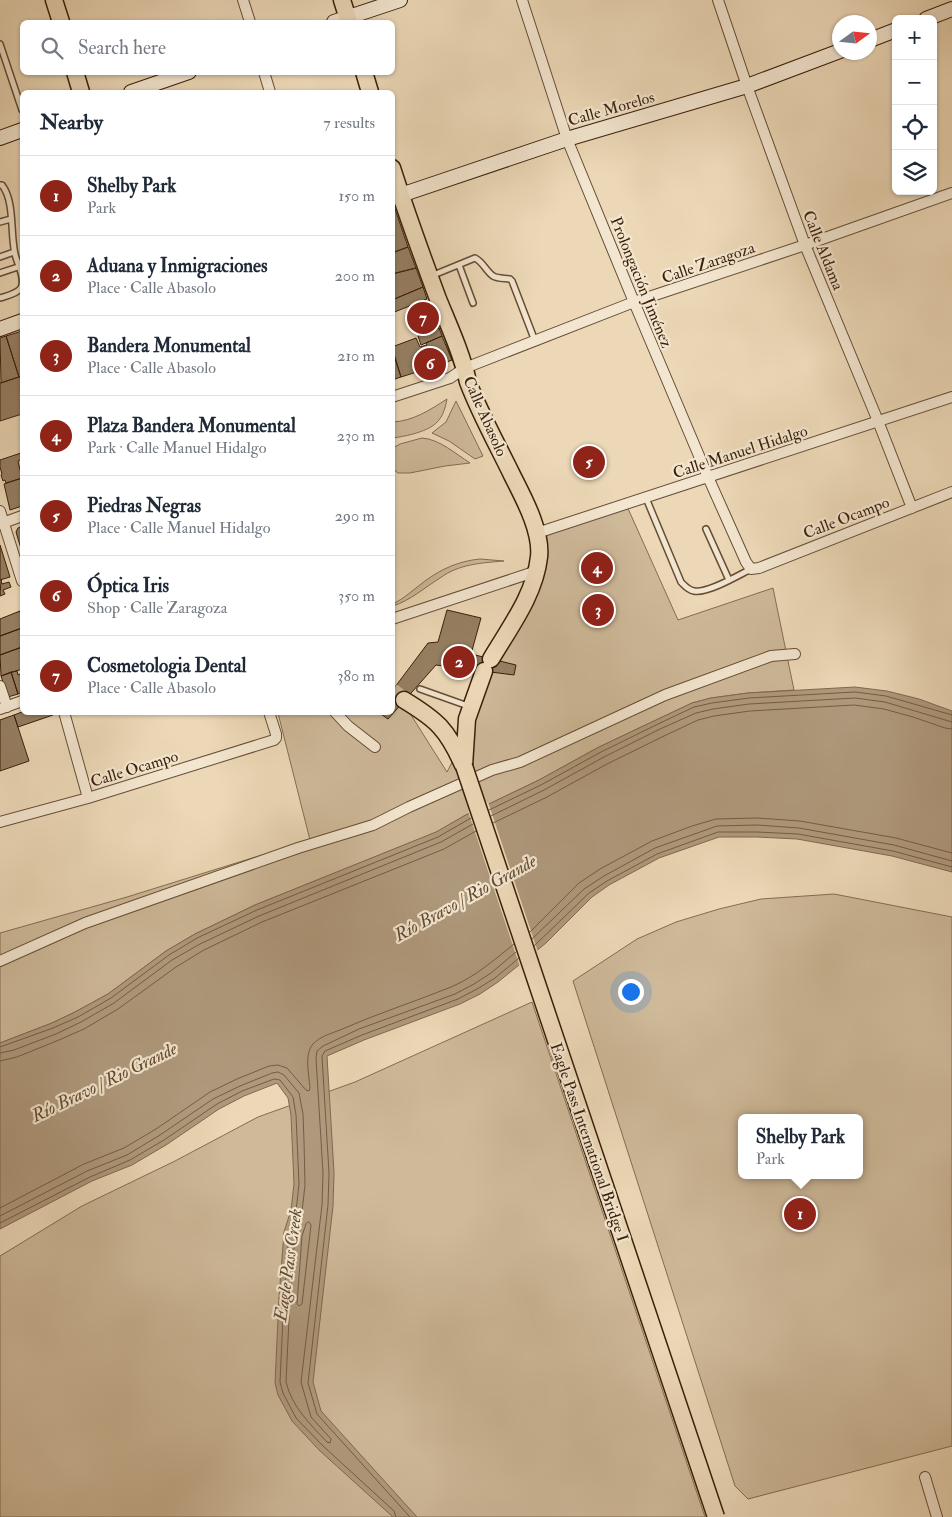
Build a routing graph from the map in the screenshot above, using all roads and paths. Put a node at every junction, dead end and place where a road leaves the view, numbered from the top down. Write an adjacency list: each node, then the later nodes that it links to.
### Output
1 (54, 0): 9 (main road)
2 (243, 0): 10 (street)
3 (342, 0): 11 (main road)
4 (400, 0): 12 (main road)
5 (522, 0): 29 (street, Prolongación Jiménez)
6 (718, 0): 21 (street, Calle Aldama)
7 (952, 9): 8 (main road)
8 (936, 15)
9 (60, 20)
10 (249, 20)
11 (343, 20)
12 (346, 20)
13 (892, 32): 14 (main road)
14 (877, 37)
15 (0, 44): 26 (lane)
16 (832, 54): 21 (main road, Calle Morelos)
17 (77, 75): 22 (main road)
18 (180, 75): 23 (main road)
19 (265, 75): 24 (street)
20 (365, 75): 25 (main road)
21 (747, 86): 29 (main road, Calle Morelos); 35 (street, Calle Aldama)
22 (80, 90)
23 (137, 90)
24 (269, 90)
25 (369, 90)
26 (20, 104)
27 (20, 131): 28 (main road)
28 (0, 138)
29 (567, 139): 32 (main road, Calle Morelos); 46 (street, Prolongación Jiménez)
30 (0, 185): 33 (lane)
31 (952, 193): 35 (street, Calle Zaragoza)
32 (397, 197): 42 (main road, Calle Abasolo)
33 (11, 219): 34 (lane); 36 (lane)
34 (0, 222)
35 (805, 245): 46 (street, Calle Zaragoza); 53 (street, Calle Aldama)
36 (14, 252): 37 (lane); 39 (lane)
37 (0, 257)
38 (458, 265): 42 (lane); 45 (lane); 49 (lane)
39 (18, 267): 40 (lane); 41 (lane)
40 (0, 273)
41 (20, 273)
42 (430, 276): 50 (main road, Calle Abasolo)
43 (20, 289): 44 (lane)
44 (0, 298)
45 (472, 302)
46 (634, 302): 49 (street, Calle Zaragoza); 54 (street, Prolongación Jiménez)
47 (20, 322): 48 (main road)
48 (0, 329)
49 (535, 341): 50 (street, Calle Zaragoza)
50 (465, 368): 51 (street, Calle Zaragoza); 62 (main road, Calle Abasolo)
51 (395, 395)
52 (952, 397): 53 (street, Calle Manuel Hidalgo)
53 (878, 421): 54 (street, Calle Manuel Hidalgo); 57 (street, Calle Aldama)
54 (708, 477): 56 (street, Calle Manuel Hidalgo); 63 (street, Prolongación Jiménez)
55 (952, 492): 57 (street, Calle Ocampo)
56 (646, 498): 62 (street, Calle Manuel Hidalgo); 66 (lane)
57 (912, 508): 63 (street, Calle Ocampo)
58 (0, 511): 60 (street)
59 (20, 517): 60 (street)
60 (2, 523): 65 (street)
61 (706, 529): 66 (lane)
62 (537, 534): 64 (main road, Calle Abasolo)
63 (751, 569): 66 (lane)
64 (536, 571): 67 (street); 74 (main road, Calle Abasolo)
65 (20, 575)
66 (729, 580)
67 (395, 618)
68 (795, 654): 82 (street)
69 (0, 686): 73 (street)
70 (420, 689): 74 (lane)
71 (404, 700): 79 (main road)
72 (20, 701): 73 (street)
73 (3, 704)
74 (471, 707): 79 (main road, Calle Abasolo)
75 (65, 715): 80 (street)
76 (269, 715): 80 (street, Calle Ocampo)
77 (338, 715): 78 (street)
78 (375, 747)
79 (464, 766): 84 (main road, Eagle Pass International Bridge I, bridge)
80 (88, 798): 81 (street, Calle Ocampo)
81 (0, 822)
82 (0, 961)
83 (925, 1477): 85 (street)
84 (716, 1517)
85 (937, 1517)

